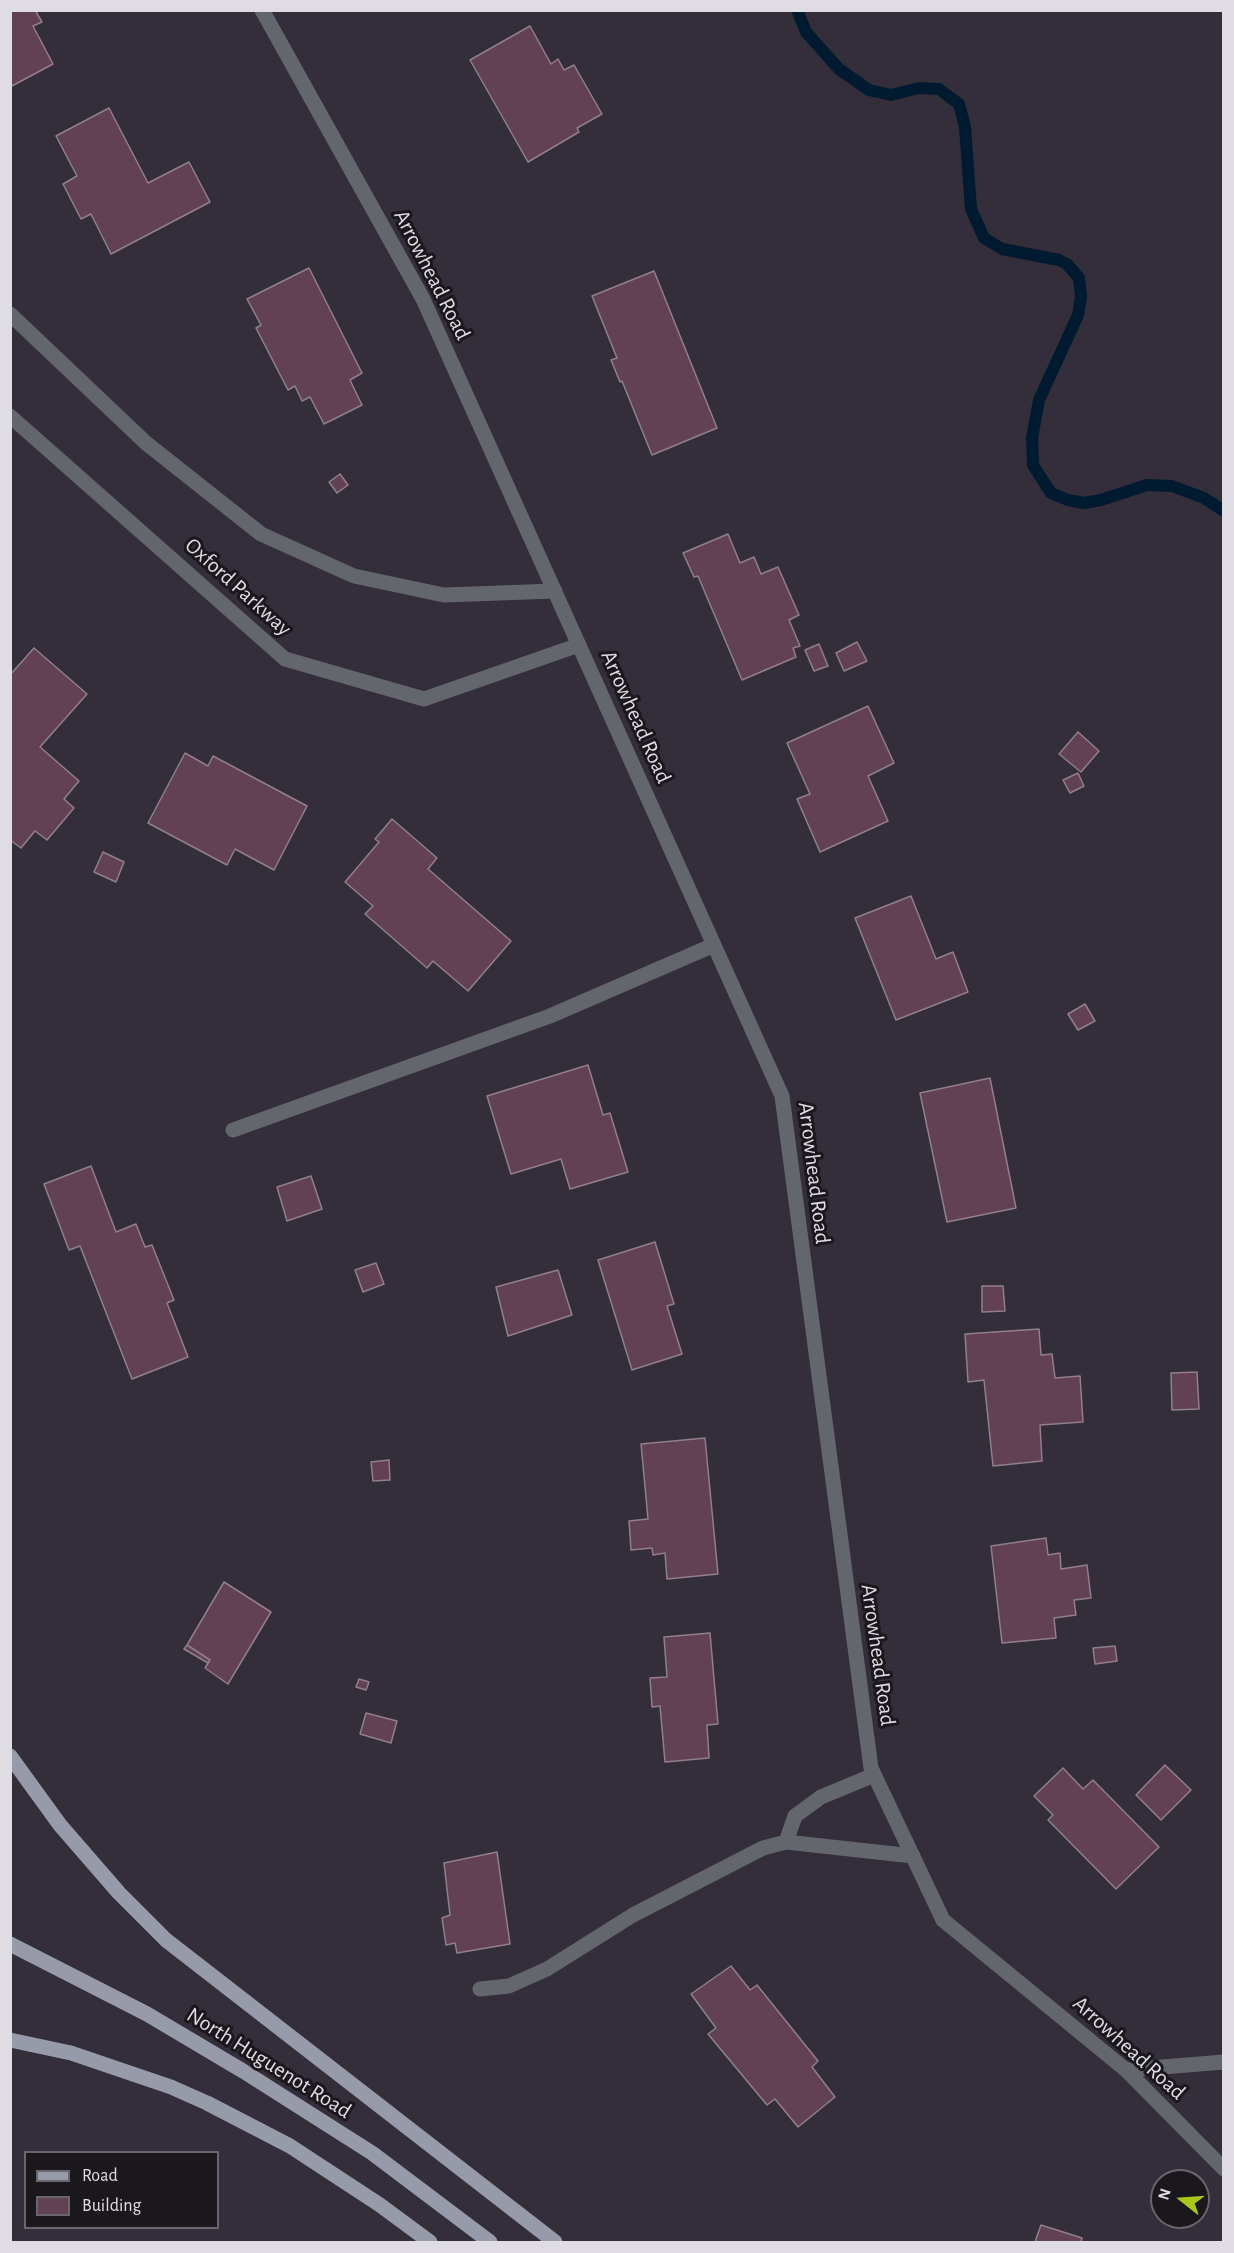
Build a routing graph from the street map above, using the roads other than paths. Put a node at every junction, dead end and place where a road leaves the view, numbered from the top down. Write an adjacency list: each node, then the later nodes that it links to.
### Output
1 (262, 10): 4 (street, Arrowhead Road)
2 (10, 314): 4 (street)
3 (10, 416): 5 (street, Oxford Parkway)
4 (555, 591): 5 (street, Arrowhead Road)
5 (579, 645): 6 (street, Arrowhead Road)
6 (714, 945): 7 (street); 9 (street, Arrowhead Road)
7 (233, 1130)
8 (10, 1756): 20 (main road)
9 (874, 1775): 10 (street); 11 (street, Arrowhead Road)
10 (786, 1842): 11 (street); 13 (street)
11 (913, 1857): 16 (street, Arrowhead Road)
12 (10, 1944): 19 (main road, North Huguenot Road)
13 (480, 1989)
14 (10, 2040): 18 (main road)
15 (1224, 2062): 16 (street)
16 (1126, 2070): 17 (street, Arrowhead Road)
17 (1224, 2169)
18 (430, 2242)
19 (490, 2242)
20 (555, 2242)

